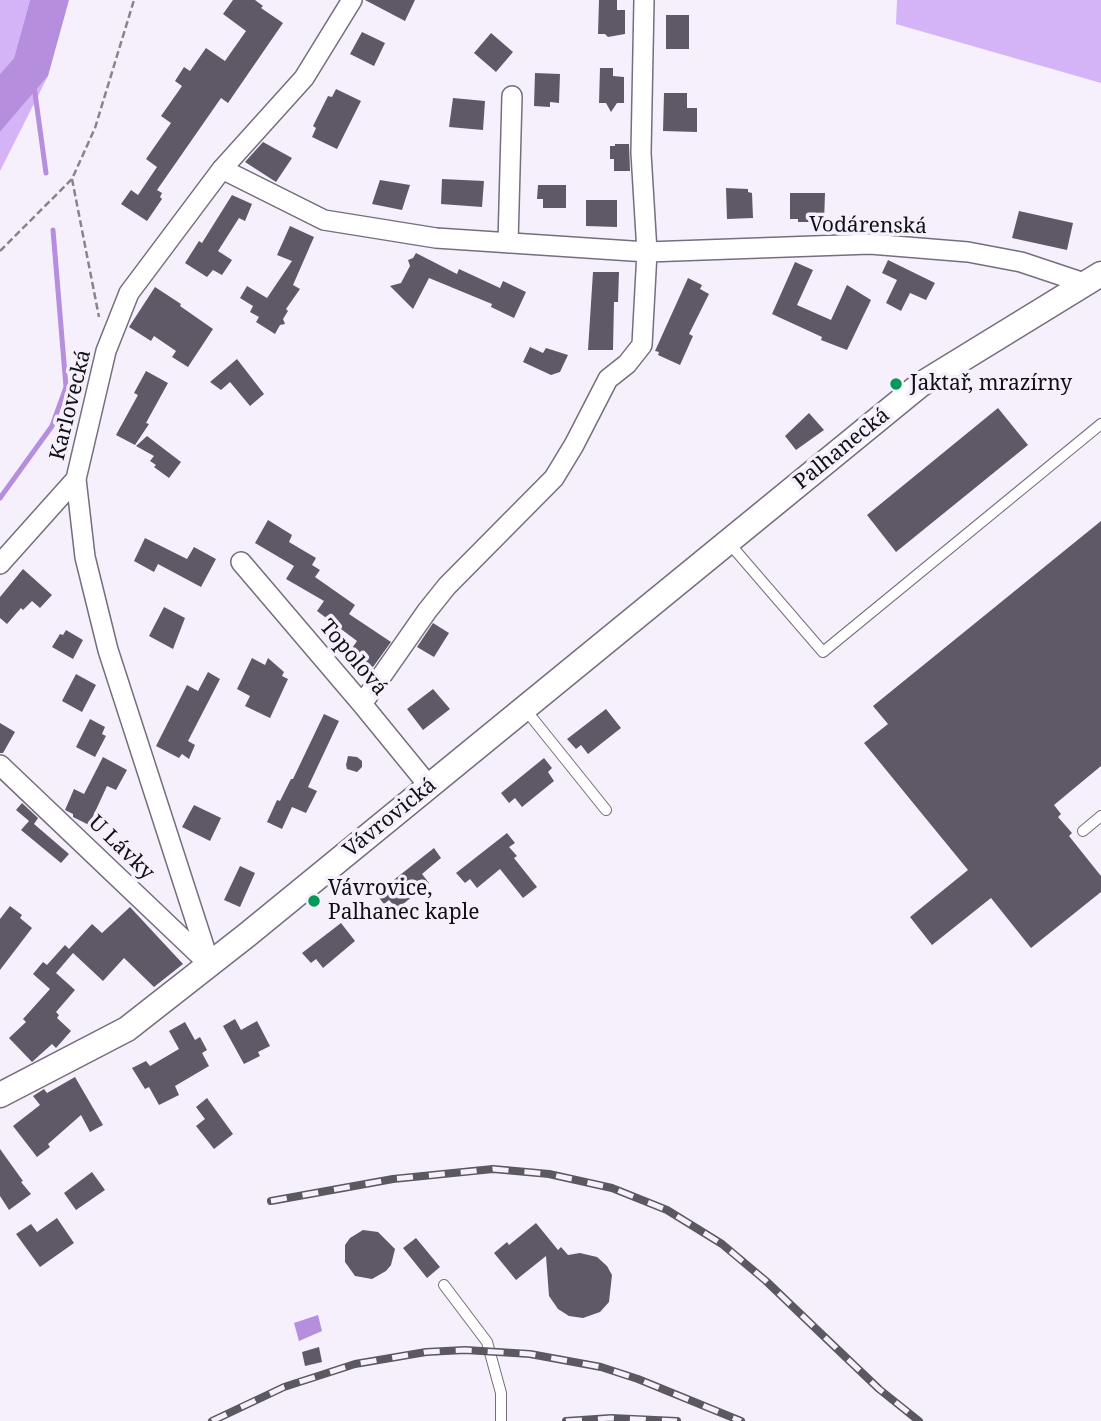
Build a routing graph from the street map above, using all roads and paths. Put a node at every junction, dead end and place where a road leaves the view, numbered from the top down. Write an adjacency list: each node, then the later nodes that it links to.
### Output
1 (134, 0): 6 (path)
2 (352, 0): 5 (street, Karlovecká)
3 (644, 0): 9 (street)
4 (512, 96): 7 (street)
5 (222, 169): 7 (street, Vodárenská); 11 (street, Karlovecká)
6 (72, 179): 8 (path); 11 (path)
7 (508, 243): 9 (street, Vodárenská)
8 (0, 251)
9 (647, 252): 10 (street, Vodárenská); 18 (street)
10 (1092, 278): 14 (street, Palhanecká)
11 (106, 351): 13 (street, Karlovecká)
12 (1101, 424): 14 (lane)
13 (76, 479): 16 (street); 25 (street, Karlovecká)
14 (729, 542): 17 (street, Palhanecká)
15 (241, 562): 18 (street, Topolová)
16 (0, 564)
17 (665, 595): 19 (street, Vávrovická)
18 (362, 704): 21 (street, Topolová)
19 (524, 709): 21 (street, Vávrovická); 22 (lane)
20 (0, 765): 25 (street, U Lávky)
21 (429, 786): 25 (street, Vávrovická)
22 (606, 810)
23 (1101, 816): 24 (lane)
24 (1083, 831)
25 (210, 965): 26 (street, Vávrovická)
26 (0, 1094)
27 (444, 1285): 28 (lane)
28 (501, 1421)

